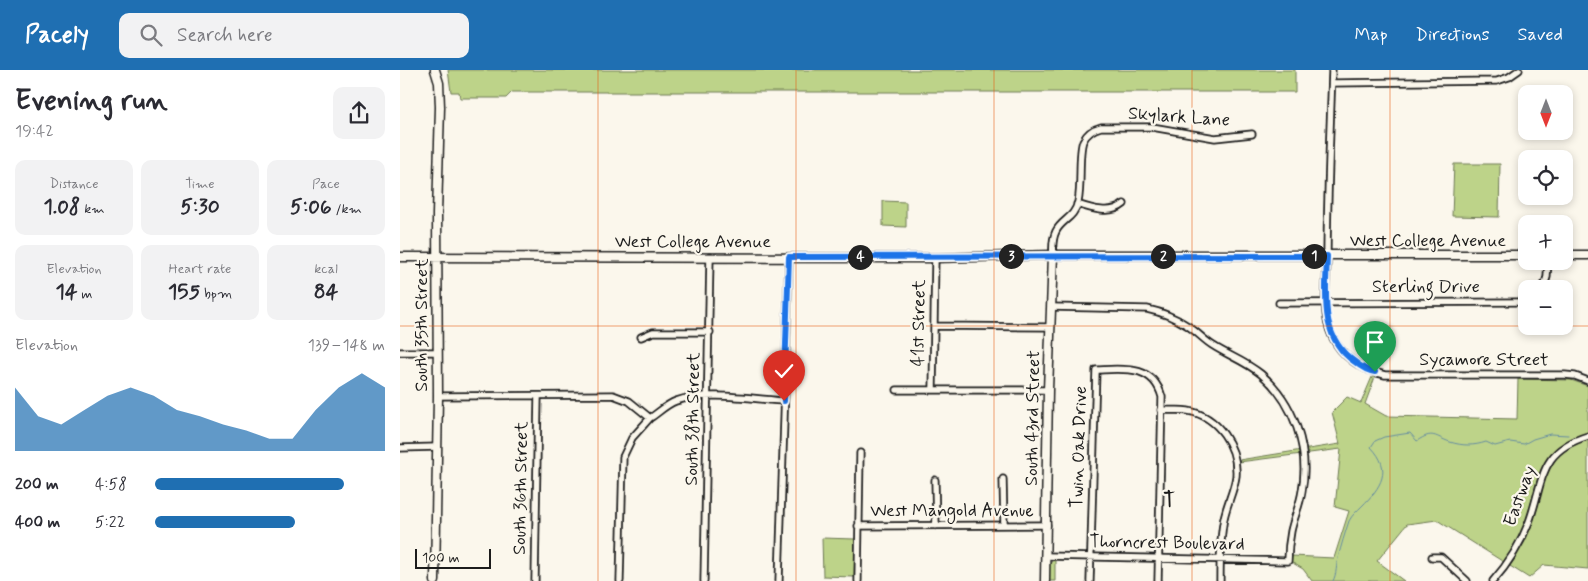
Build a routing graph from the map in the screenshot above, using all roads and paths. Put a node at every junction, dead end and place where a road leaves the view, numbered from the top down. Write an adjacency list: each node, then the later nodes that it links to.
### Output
1 (436, 70): 14 (street, South 35th Street)
2 (1332, 70): 4 (street, Sycamore Street)
3 (1518, 70): 4 (street)
4 (1332, 83): 12 (street, Sycamore Street)
5 (1252, 134): 6 (street, Skylark Lane)
6 (1077, 204): 7 (street); 8 (street)
7 (1124, 204)
8 (1053, 255): 12 (street, West College Avenue); 17 (street, West College Avenue); 21 (street, South 43rd Street)
9 (1518, 255): 12 (street, West College Avenue)
10 (1573, 255): 11 (street)
11 (1588, 255)
12 (1327, 256): 19 (street, Sycamore Street)
13 (400, 257): 14 (street, West College Avenue)
14 (437, 257): 15 (street, West College Avenue); 27 (street, South 35th Street)
15 (710, 257): 16 (street, West College Avenue); 24 (street, South 38th Street)
16 (789, 257): 17 (street, West College Avenue); 35 (street)
17 (935, 258): 22 (street, 41st Street)
18 (1279, 302): 19 (street, Sterling Drive)
19 (1326, 302): 20 (street, Sterling Drive); 28 (street, Sycamore Street)
20 (1518, 302)
21 (1051, 307): 23 (street, South 43rd Street); 52 (street, Thorncrest Boulevard)
22 (935, 326): 23 (street); 30 (street, 41st Street)
23 (1050, 327): 31 (street, South 43rd Street)
24 (710, 332): 25 (street); 34 (street, South 38th Street)
25 (642, 337)
26 (400, 352): 27 (street)
27 (437, 352): 32 (street, South 35th Street)
28 (1588, 381)
29 (897, 390): 30 (street)
30 (933, 390): 31 (street)
31 (1048, 390): 45 (street, South 43rd Street)
32 (438, 396): 33 (street); 39 (street, South 35th Street)
33 (538, 396): 37 (street); 54 (street, South 36th Street)
34 (708, 397): 35 (street); 37 (street); 56 (street, South 38th Street)
35 (784, 401): 57 (street)
36 (1162, 410): 49 (street, Twin Oak Drive); 51 (street, Twin Oak Drive); 52 (street)
37 (650, 418): 55 (street)
38 (1588, 436): 64 (street, Eastway)
39 (437, 447): 40 (street); 53 (street, South 35th Street)
40 (400, 448)
41 (860, 453): 46 (street)
42 (1003, 479): 44 (street)
43 (935, 480): 47 (street)
44 (1004, 525): 45 (street, West Mangold Avenue); 47 (street, West Mangold Avenue)
45 (1047, 525): 48 (street, South 43rd Street)
46 (858, 526): 47 (street, West Mangold Avenue); 58 (street)
47 (936, 526)
48 (1046, 556): 49 (street, Thorncrest Boulevard); 59 (street, South 43rd Street)
49 (1090, 556): 51 (street, Thorncrest Boulevard); 60 (street)
50 (1432, 557): 63 (street)
51 (1158, 559): 52 (street, Thorncrest Boulevard); 61 (street, Twin Oak Drive)
52 (1220, 559): 62 (street)
53 (435, 581)
54 (535, 581)
55 (620, 581)
56 (704, 581)
57 (779, 581)
58 (858, 581)
59 (1045, 581)
60 (1090, 581)
61 (1158, 581)
62 (1220, 581)
63 (1467, 581)
64 (1493, 581)

